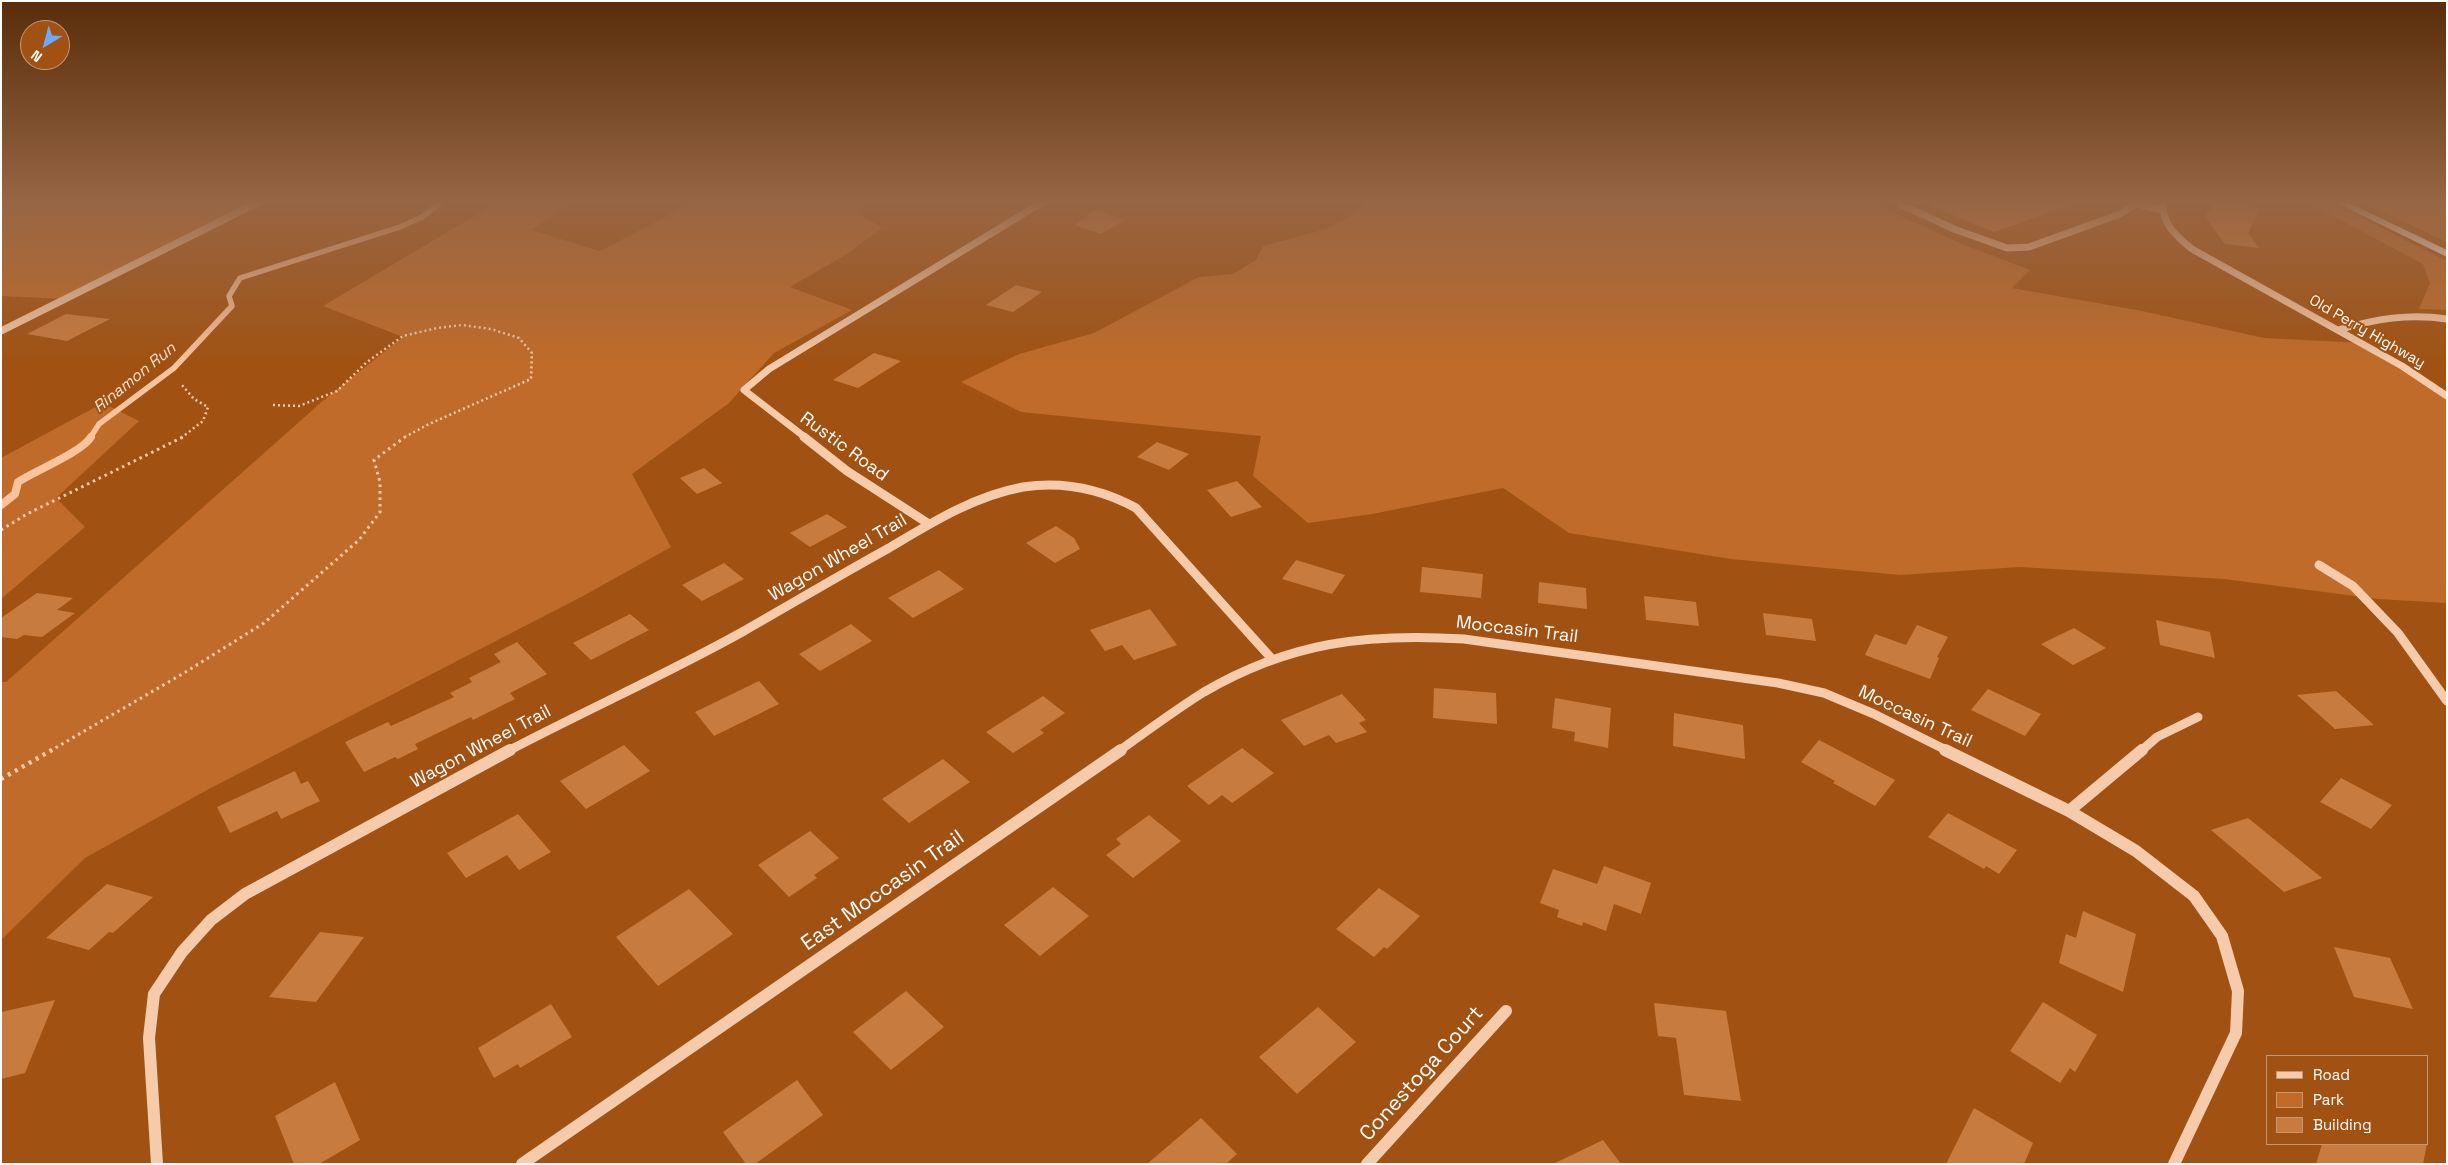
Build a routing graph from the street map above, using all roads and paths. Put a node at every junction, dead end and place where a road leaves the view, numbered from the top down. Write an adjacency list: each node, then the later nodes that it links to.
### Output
1 (151, 257): 6 (street)
2 (952, 257): 10 (street, Rustic Road)
3 (2207, 257): 5 (street, Old Perry Highway)
4 (2447, 319): 5 (street)
5 (2338, 330): 8 (street, Old Perry Highway)
6 (1, 331)
7 (180, 384): 11 (path)
8 (2447, 396)
9 (274, 405): 16 (path)
10 (929, 524): 13 (street, Wagon Wheel Trail); 19 (street, Wagon Wheel Trail)
11 (1, 530)
12 (2319, 565): 14 (street)
13 (1272, 659): 17 (street, Moccasin Trail); 20 (street, East Moccasin Trail)
14 (2447, 701)
15 (2198, 717): 17 (street)
16 (1, 779)
17 (2069, 811): 22 (street, Moccasin Trail)
18 (1506, 1011): 21 (street, Conestoga Court)
19 (157, 1164)
20 (522, 1164)
21 (1367, 1164)
22 (2174, 1164)

